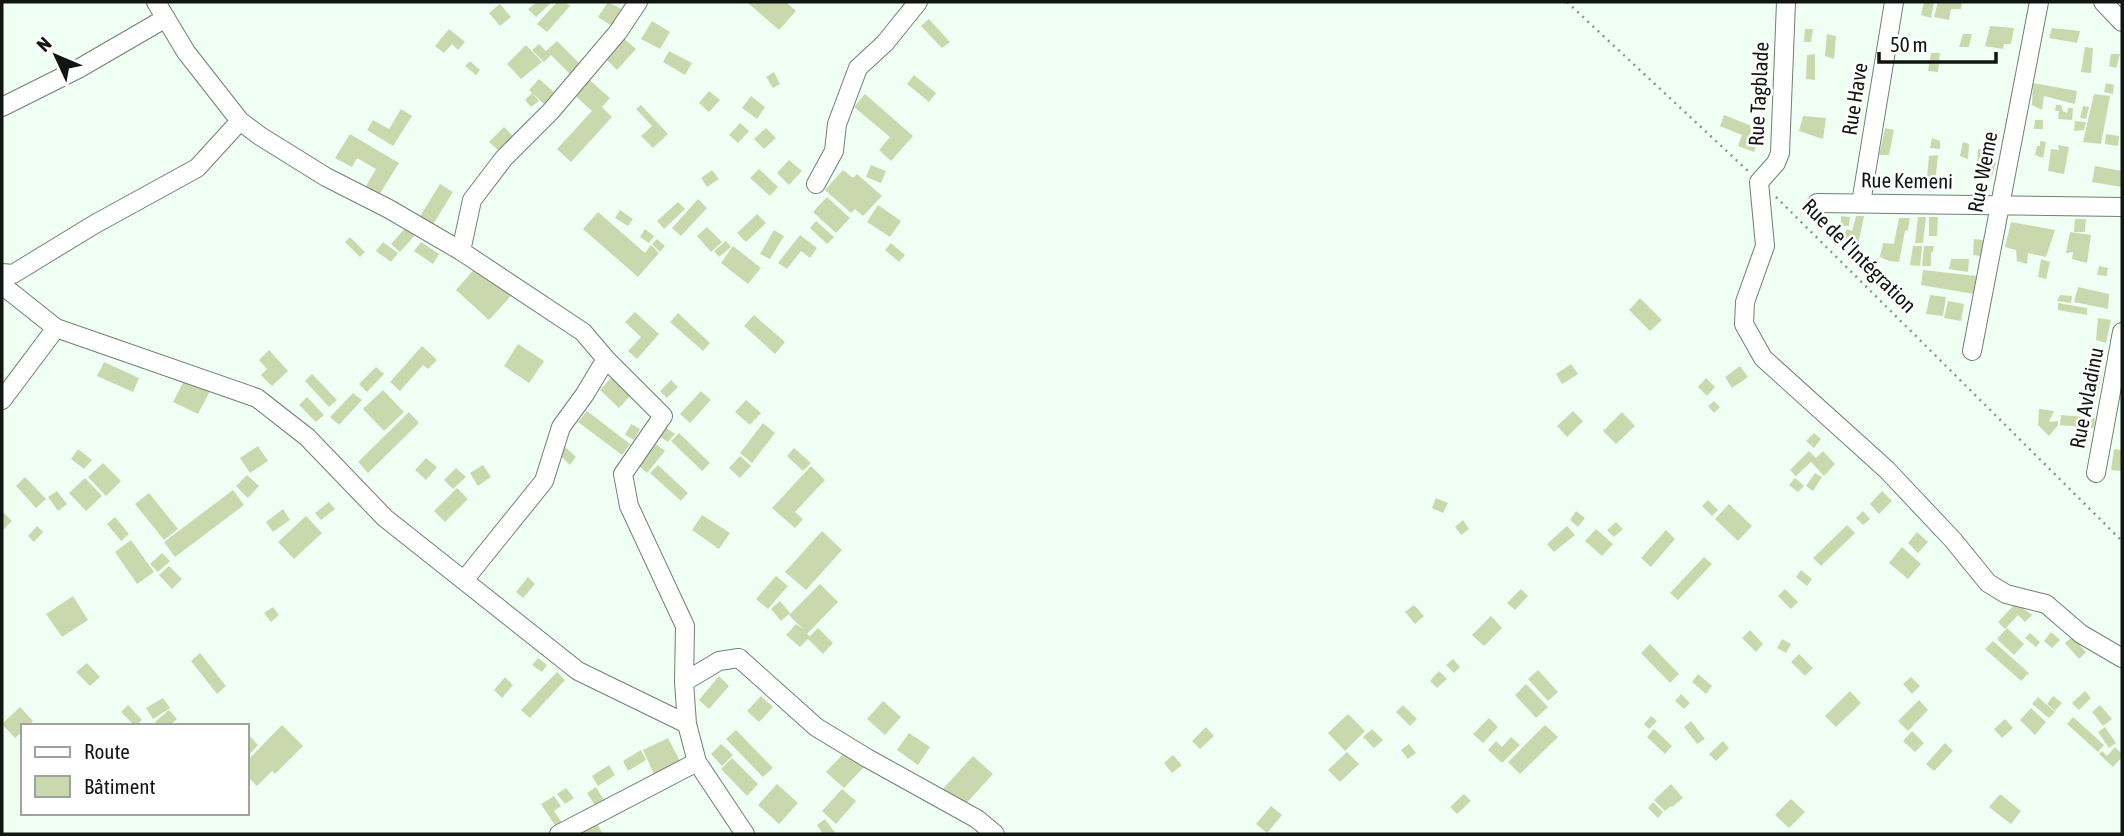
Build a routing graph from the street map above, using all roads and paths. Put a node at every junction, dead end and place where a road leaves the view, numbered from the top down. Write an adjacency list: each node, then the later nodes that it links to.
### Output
1 (156, 2): 9 (street)
2 (638, 2): 19 (street)
3 (918, 2): 14 (street)
4 (1567, 2): 13 (path, Rue de l'Intégration)
5 (1786, 2): 13 (street, Rue Tagblade)
6 (1894, 2): 16 (street, Rue Have)
7 (2039, 2): 17 (street, Rue Weme)
8 (2103, 2): 10 (street)
9 (166, 18): 11 (street); 12 (street)
10 (2122, 22)
11 (2, 107)
12 (240, 121): 19 (street); 20 (street)
13 (1759, 182): 28 (path, Rue de l'Intégration); 30 (street)
14 (816, 184)
15 (1816, 202): 16 (street, Rue Kemeni)
16 (1861, 203): 17 (street, Rue Kemeni)
17 (2000, 205): 18 (street, Rue Kemeni); 24 (street, Rue Weme)
18 (2122, 207)
19 (461, 251): 25 (street)
20 (2, 274)
21 (2, 285): 22 (street)
22 (56, 328): 26 (street); 29 (street)
23 (2122, 332): 27 (street, Rue Avladinu)
24 (1972, 351)
25 (606, 359): 29 (street); 31 (street)
26 (2, 400)
27 (2096, 473)
28 (2122, 541)
29 (464, 579): 32 (street)
30 (2122, 658)
31 (684, 682): 32 (street); 36 (street)
32 (687, 724): 33 (street)
33 (697, 762): 34 (street); 35 (street)
34 (559, 834)
35 (745, 834)
36 (995, 834)

